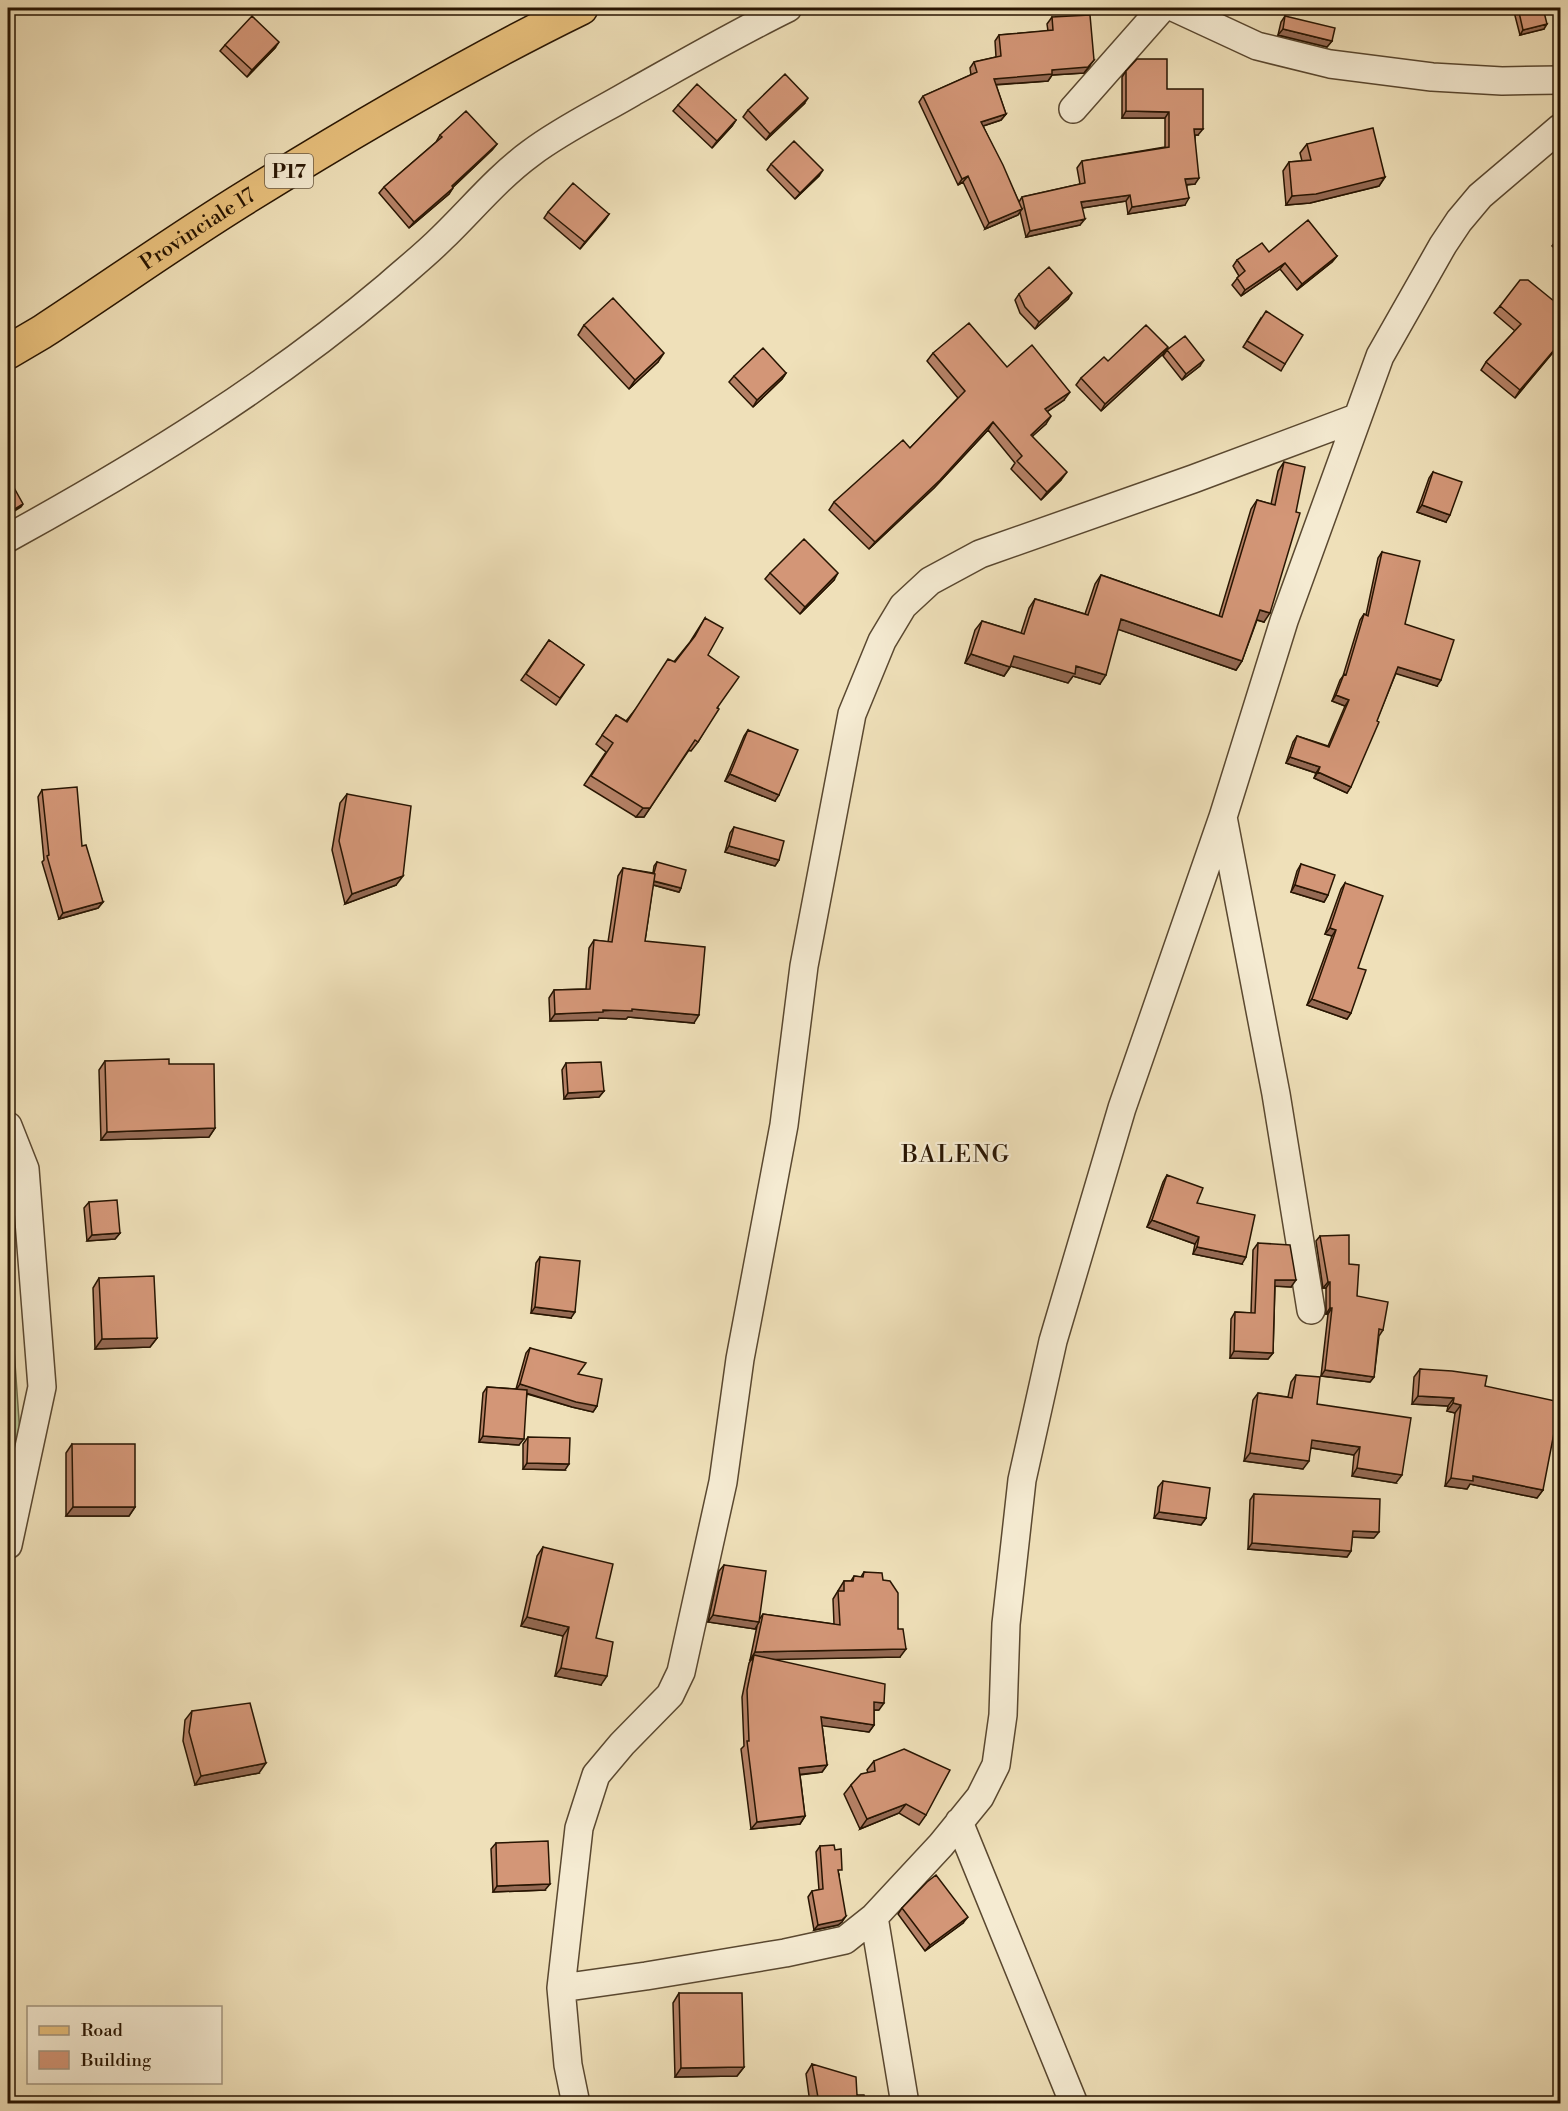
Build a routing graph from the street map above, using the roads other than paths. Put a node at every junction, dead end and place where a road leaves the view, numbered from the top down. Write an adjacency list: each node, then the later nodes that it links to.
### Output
1 (581, 8): 8 (main road, Provinciale 17 / P17)
2 (788, 8): 10 (street)
3 (1162, 8): 6 (street)
4 (1175, 8): 5 (street)
5 (1560, 80)
6 (1073, 109)
7 (1560, 128): 9 (street)
8 (8, 352)
9 (1356, 417): 11 (street); 17 (street)
10 (8, 537)
11 (1223, 817): 13 (street); 15 (street)
12 (8, 1126): 14 (street)
13 (1311, 1310)
14 (8, 1545)
15 (959, 1822): 16 (street); 20 (street)
16 (874, 1917): 17 (street); 19 (street)
17 (561, 1988): 18 (street)
18 (576, 2103)
19 (905, 2103)
20 (1074, 2103)

